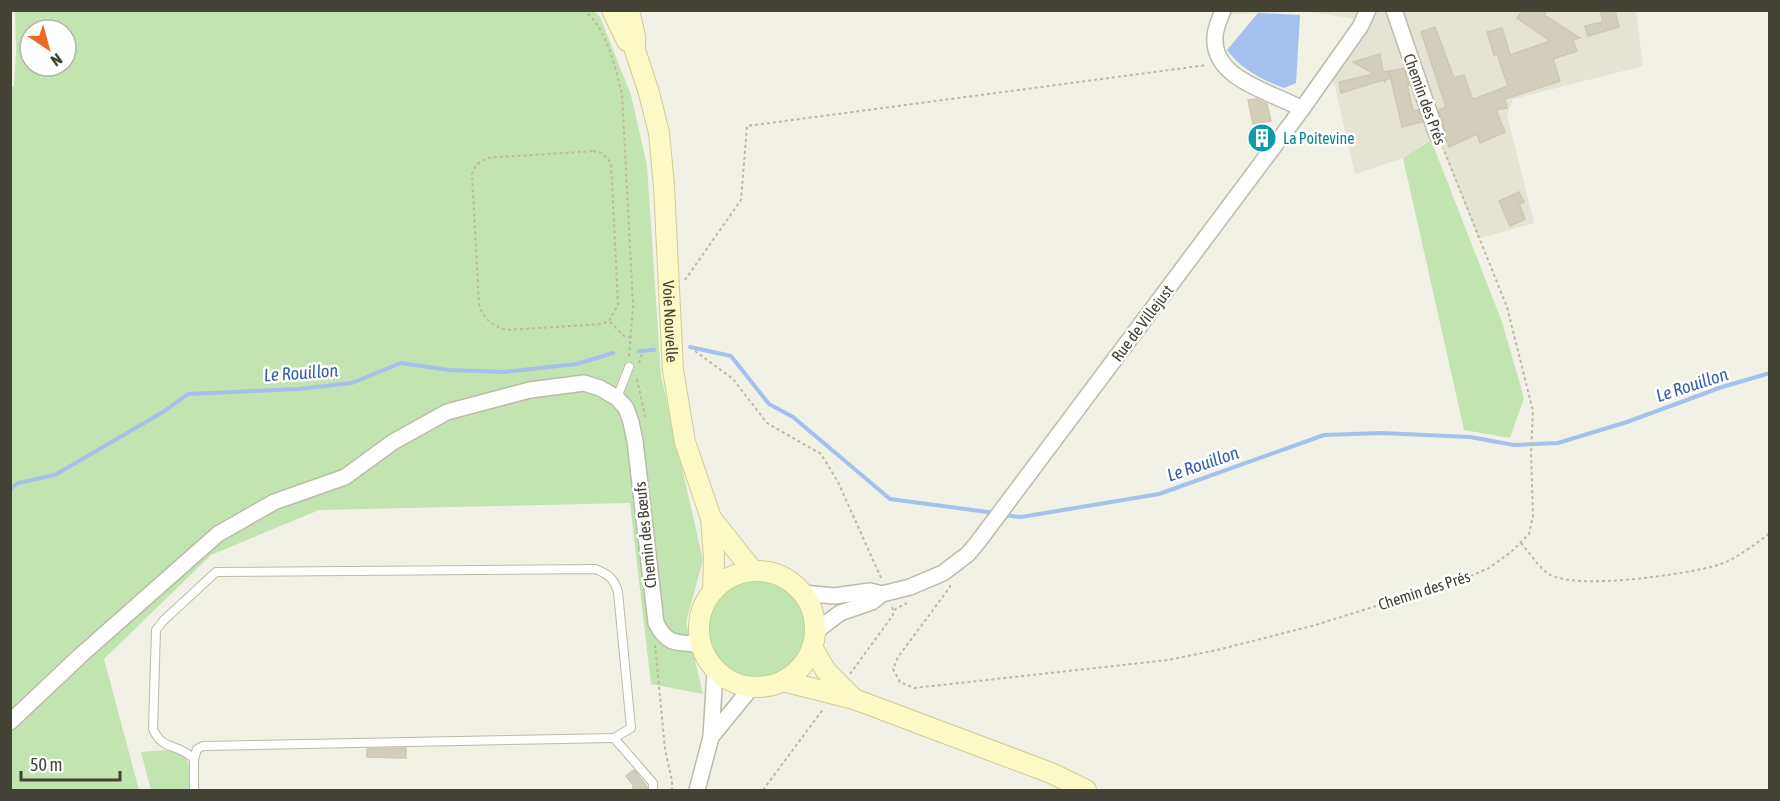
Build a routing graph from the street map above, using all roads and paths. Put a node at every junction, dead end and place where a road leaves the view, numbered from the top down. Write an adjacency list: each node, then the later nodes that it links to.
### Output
1 (583, 10): 13 (path)
2 (612, 10): 7 (main road, Voie Nouvelle)
3 (629, 10): 7 (main road, Voie Nouvelle)
4 (1223, 10): 8 (street)
5 (1368, 11): 6 (street, Chemin des Prés); 9 (street, Rue de Villejust)
6 (1394, 12): 10 (street, Chemin des Prés)
7 (635, 50): 11 (main road, Voie Nouvelle)
8 (1222, 64): 9 (street); 11 (path)
9 (1302, 109): 23 (street, Rue de Villejust)
10 (1437, 135): 21 (path, Chemin des Prés)
11 (669, 303): 19 (main road, Voie Nouvelle)
12 (609, 321): 12 (path); 13 (path)
13 (631, 338): 16 (path)
14 (643, 351): 16 (path)
15 (695, 351): 24 (path)
16 (631, 368): 17 (lane); 18 (path)
17 (617, 398): 28 (street, Chemin des Bœufs); 37 (street)
18 (647, 427)
19 (711, 518): 22 (main road); 25 (main road, Voie Nouvelle)
20 (1770, 533): 21 (path)
21 (1521, 542): 23 (path, Chemin des Prés)
22 (753, 571): 25 (main road); 26 (main road)
23 (943, 573): 24 (street, Rue de Villejust)
24 (883, 588): 26 (street, Rue de Villejust); 29 (street, Rue de Villejust)
25 (713, 591): 30 (main road)
26 (802, 593): 29 (main road)
27 (894, 610): 32 (path)
28 (661, 633): 30 (street); 43 (path)
29 (814, 640): 33 (main road); 35 (main road)
30 (700, 644): 31 (main road)
31 (715, 671): 34 (main road); 38 (street)
32 (848, 676)
33 (783, 681): 34 (main road); 35 (main road)
34 (751, 688): 38 (street)
35 (854, 699): 46 (main road)
36 (825, 706): 45 (path)
37 (10, 722)
38 (711, 737): 44 (street)
39 (614, 738): 40 (lane); 40 (lane); 42 (lane)
40 (194, 759): 41 (lane)
41 (194, 790)
42 (653, 790)
43 (672, 790)
44 (697, 790)
45 (763, 790)
46 (1086, 790)

